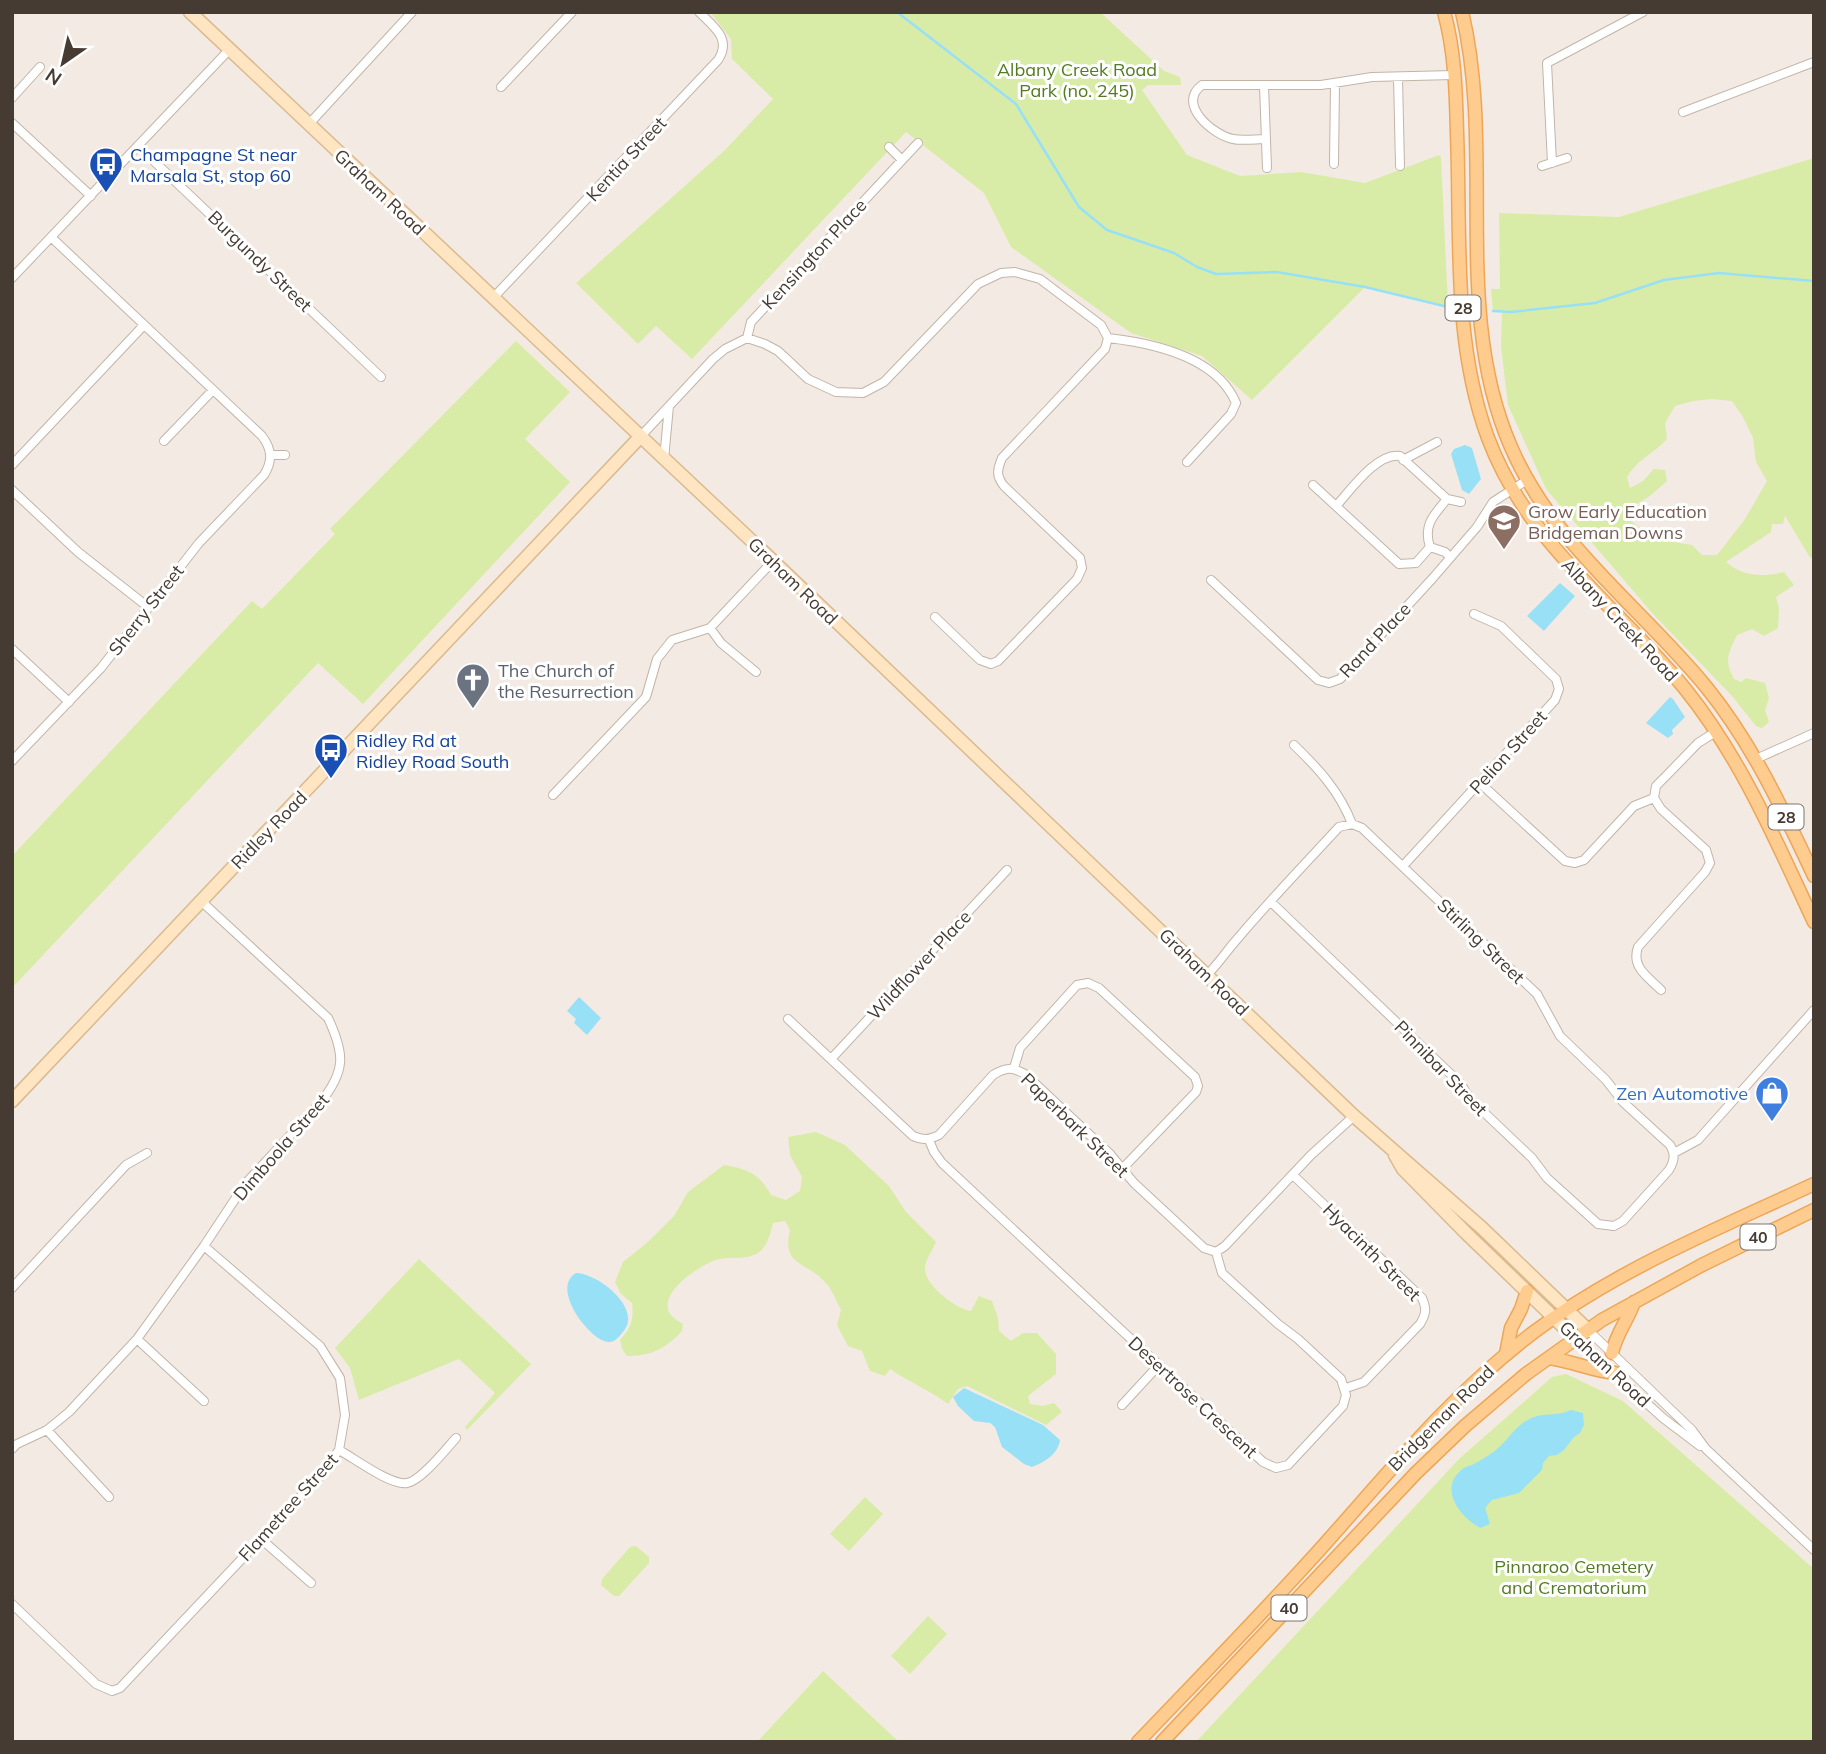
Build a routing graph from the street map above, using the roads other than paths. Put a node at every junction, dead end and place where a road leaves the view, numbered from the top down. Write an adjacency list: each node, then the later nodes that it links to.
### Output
1 (190, 12): 8 (street, Graham Road)
2 (412, 12): 19 (street)
3 (572, 12): 15 (street)
4 (699, 12): 34 (street, Kentia Street)
5 (1444, 12): 11 (main road, Albany Creek Road / 28)
6 (1462, 12): 50 (main road, Albany Creek Road / 28)
7 (1643, 12): 26 (street)
8 (229, 50): 19 (street, Graham Road); 22 (street)
9 (1814, 62): 17 (street)
10 (40, 67): 16 (street)
11 (1454, 75): 12 (street); 52 (main road, Albany Creek Road / 28)
12 (1398, 77): 13 (street); 28 (street)
13 (1335, 83): 14 (street); 27 (street)
14 (1264, 85): 20 (street); 20 (street)
15 (502, 87)
16 (12, 97)
17 (1683, 112)
18 (12, 123): 31 (street)
19 (309, 124): 34 (street, Graham Road)
20 (1266, 139): 30 (street)
21 (918, 143): 25 (street, Kensington Place)
22 (138, 146): 31 (street); 38 (street, Burgundy Street)
23 (889, 147): 25 (street)
24 (1567, 158): 26 (street)
25 (902, 160): 36 (street, Kensington Place)
26 (1552, 163): 29 (street)
27 (1334, 164)
28 (1400, 166)
29 (1542, 166)
30 (1267, 168)
31 (91, 196): 32 (street)
32 (51, 237): 33 (street); 35 (street)
33 (12, 278)
34 (493, 299): 41 (street, Graham Road)
35 (144, 325): 39 (street); 49 (street)
36 (747, 338): 37 (street); 40 (street)
37 (1108, 338): 48 (street); 63 (street)
38 (381, 377)
39 (213, 390): 42 (street); 44 (street)
40 (669, 406): 41 (street); 46 (street)
41 (641, 436): 46 (street, Graham Road); 80 (street, Ridley Road)
42 (164, 440)
43 (1437, 442): 47 (street)
44 (271, 455): 45 (street); 61 (street, Sherry Street)
45 (285, 455)
46 (664, 459): 59 (street, Graham Road)
47 (1403, 460): 54 (street); 56 (street)
48 (1187, 462)
49 (12, 465)
50 (1527, 480): 52 (street, Rand Place); 71 (main road, Albany Creek Road / 28)
51 (1313, 485): 56 (street)
52 (1512, 489): 58 (street, Rand Place); 68 (main road, Albany Creek Road / 28)
53 (12, 490): 61 (street)
54 (1447, 499): 55 (street); 57 (street)
55 (1461, 502)
56 (1336, 506): 57 (street)
57 (1430, 547): 58 (street)
58 (1451, 557): 60 (street, Rand Place)
59 (772, 561): 64 (street); 83 (street, Graham Road)
60 (1211, 580)
61 (148, 607): 67 (street, Sherry Street)
62 (1474, 614): 73 (street, Pelion Street)
63 (935, 617)
64 (710, 628): 66 (street); 74 (street)
65 (12, 649): 67 (street)
66 (756, 671)
67 (69, 702): 72 (street, Sherry Street)
68 (1717, 731): 75 (street); 82 (main road, Albany Creek Road / 28)
69 (1814, 733): 71 (street)
70 (1294, 745): 76 (street)
71 (1756, 758): 79 (main road, Albany Creek Road / 28)
72 (12, 761)
73 (1480, 783): 75 (street); 77 (street, Pelion Street)
74 (553, 794)
75 (1654, 798): 84 (street)
76 (1352, 824): 77 (street, Stirling Street); 81 (street)
77 (1403, 866): 94 (street, Stirling Street)
78 (1007, 870): 87 (street, Wildflower Place)
79 (1814, 876)
80 (201, 901): 89 (street, Ridley Road); 99 (street, Dimboola Street)
81 (1271, 902): 83 (street); 94 (street, Pinnibar Street)
82 (1814, 922)
83 (1208, 975): 90 (street, Graham Road)
84 (1661, 990)
85 (1814, 1010): 94 (street)
86 (788, 1019): 87 (street)
87 (831, 1059): 91 (street)
88 (1014, 1068): 91 (street, Paperbark Street); 95 (street, Paperbark Street); 95 (street)
89 (12, 1101)
90 (1354, 1116): 92 (street, Graham Road); 96 (street)
91 (929, 1140): 112 (street, Desertrose Crescent)
92 (1393, 1152): 102 (street, Graham Road); 104 (street, Graham Road)
93 (147, 1153): 101 (street)
94 (1674, 1153)
95 (1124, 1168): 100 (street, Paperbark Street)
96 (1293, 1175): 100 (street); 114 (street, Hyacinth Street)
97 (1814, 1184): 104 (main road, Bridgeman Road / 40)
98 (1814, 1210): 103 (main road, Bridgeman Road / 40)
99 (204, 1246): 108 (street, Dimboola Street); 121 (street, Flametree Street)
100 (1216, 1252): 114 (street)
101 (12, 1288)
102 (1527, 1291): 105 (street, Graham Road); 110 (main road)
103 (1634, 1302): 106 (main road, Bridgeman Road / 40); 109 (main road)
104 (1567, 1309): 105 (main road, Bridgeman Road / 40); 106 (street, Graham Road)
105 (1555, 1318): 107 (street, Graham Road); 110 (main road, Bridgeman Road / 40)
106 (1588, 1330): 107 (main road, Bridgeman Road / 40); 109 (street, Graham Road)
107 (1576, 1338): 111 (main road, Bridgeman Road / 40); 113 (street, Graham Road)
108 (136, 1339): 115 (street); 117 (street, Dimboola Street)
109 (1612, 1353): 120 (street, Graham Road)
110 (1506, 1354): 122 (main road, Bridgeman Road / 40)
111 (1549, 1358): 113 (main road); 123 (main road, Bridgeman Road / 40)
112 (1158, 1366): 114 (street, Desertrose Crescent); 116 (street)
113 (1615, 1373): 120 (street, Graham Road)
114 (1346, 1388)
115 (204, 1401)
116 (1122, 1405)
117 (47, 1430): 119 (street, Dimboola Street); 124 (street)
118 (456, 1438): 121 (street)
119 (12, 1449)
120 (1706, 1449): 126 (street, Graham Road)
121 (339, 1450): 125 (street, Flametree Street)
122 (1399, 1459): 123 (main road); 129 (main road, Bridgeman Road / 40)
123 (1416, 1473): 130 (main road, Bridgeman Road / 40)
124 (109, 1497)
125 (260, 1538): 127 (street); 128 (street, Flametree Street)
126 (1814, 1550)
127 (311, 1583)
128 (12, 1604)
129 (1138, 1742)
130 (1162, 1742)

